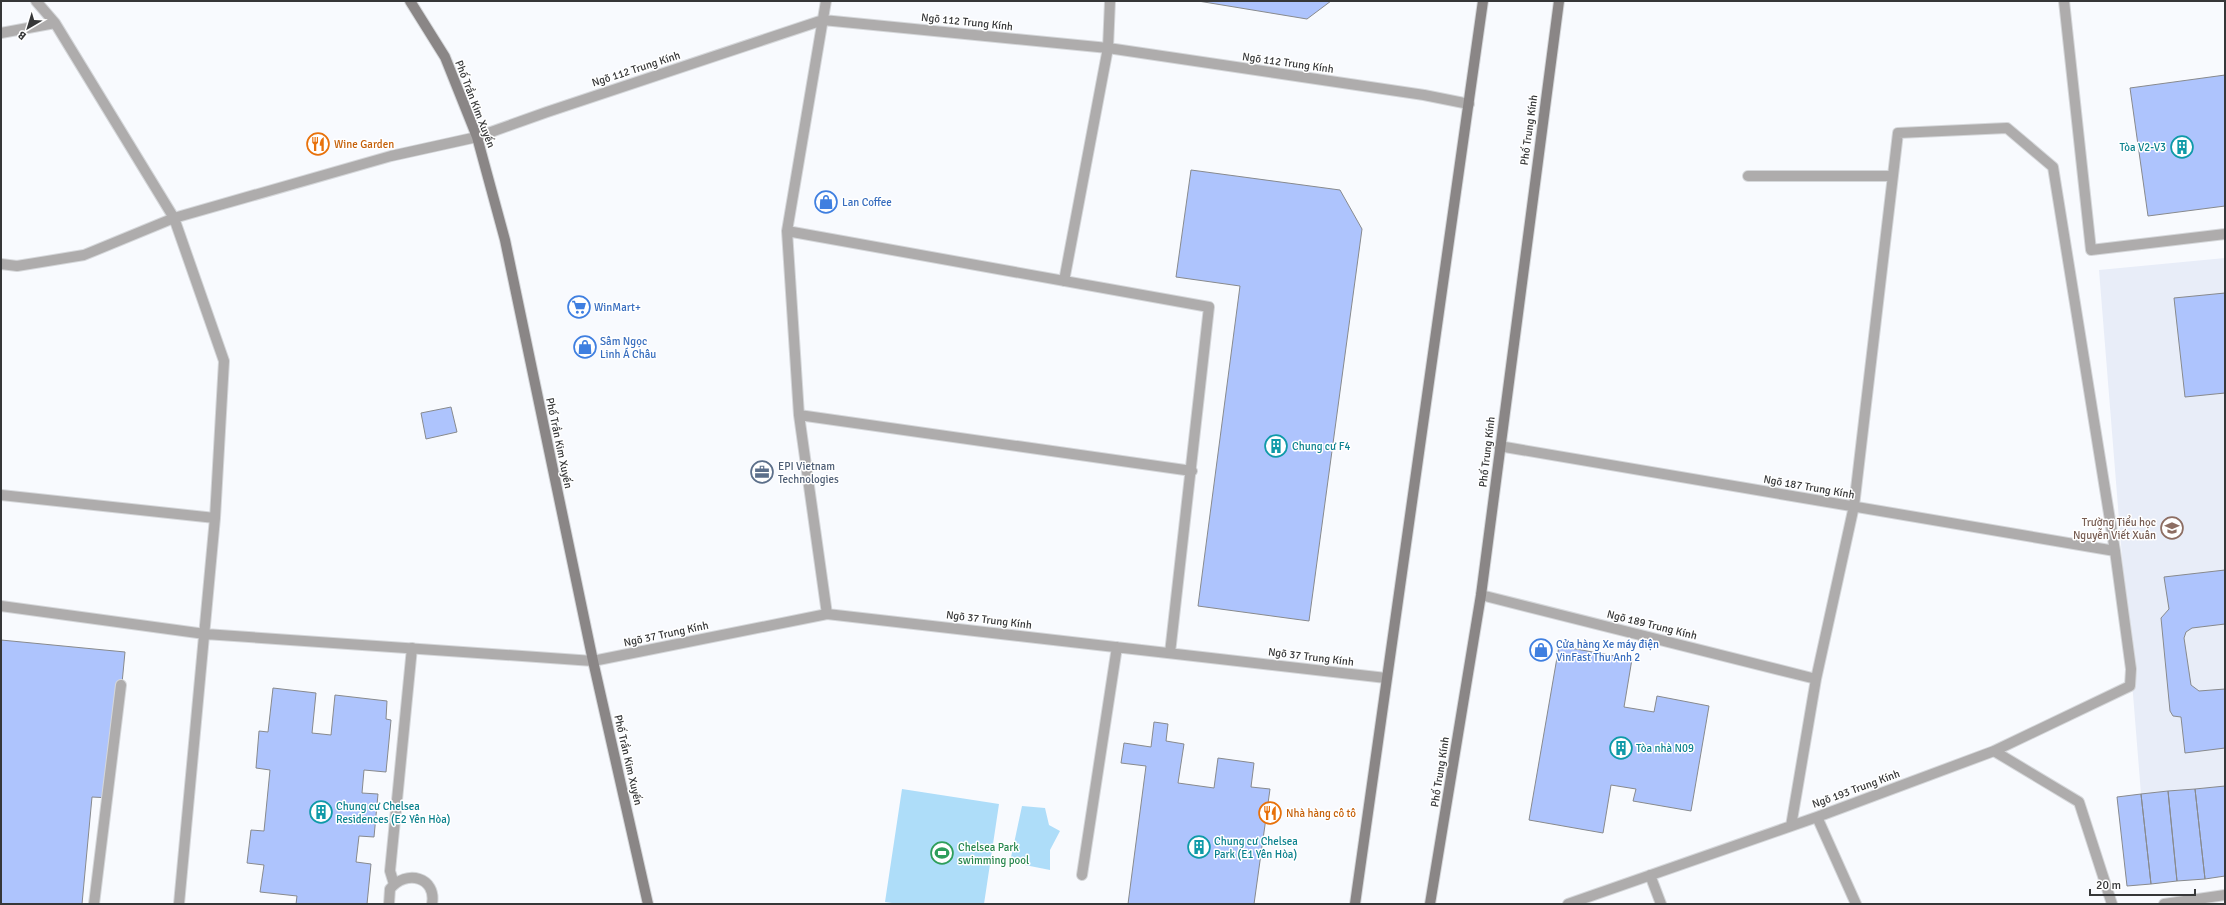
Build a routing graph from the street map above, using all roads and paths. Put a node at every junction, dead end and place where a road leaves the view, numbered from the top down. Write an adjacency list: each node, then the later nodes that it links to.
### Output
1 (36, 1): 9 (street)
2 (410, 1): 13 (main road, Phố Trần Kim Xuyến)
3 (826, 1): 8 (street)
4 (1110, 1): 11 (street)
5 (1483, 1): 12 (main road)
6 (1559, 1): 22 (main road, Phố Trung Kính)
7 (2064, 1): 18 (street)
8 (823, 20): 11 (street, Ngõ 112 Trung Kính); 13 (street, Ngõ 112 Trung Kính); 17 (street)
9 (55, 23): 10 (street); 16 (street)
10 (1, 33)
11 (1108, 48): 12 (street, Ngõ 112 Trung Kính); 20 (street)
12 (1469, 104): 36 (main road)
13 (477, 137): 16 (street, Ngõ 112 Trung Kính); 35 (main road, Phố Trần Kim Xuyến)
14 (1748, 176): 15 (street)
15 (1892, 176): 25 (street); 27 (street)
16 (174, 218): 19 (street, Ngõ 112 Trung Kính); 26 (street)
17 (787, 231): 20 (street); 21 (street)
18 (2225, 234)
19 (1, 264)
20 (1064, 280): 23 (street)
21 (799, 415): 23 (street); 30 (street)
22 (1499, 446): 25 (street, Ngõ 187 Trung Kính); 28 (main road, Phố Trung Kính)
23 (1192, 471): 34 (street)
24 (1, 495): 26 (street)
25 (1854, 506): 27 (street, Ngõ 187 Trung Kính); 37 (street)
26 (215, 518): 31 (street)
27 (2115, 551): 39 (street, Ngõ 193 Trung Kính)
28 (1481, 595): 37 (street, Ngõ 189 Trung Kính); 52 (main road, Phố Trung Kính)
29 (1, 606): 31 (street, Ngõ 37 Trung Kính)
30 (827, 614): 32 (street, Ngõ 37 Trung Kính); 35 (street, Ngõ 37 Trung Kính)
31 (205, 634): 33 (street, Ngõ 37 Trung Kính); 47 (street)
32 (1117, 647): 34 (street, Ngõ 37 Trung Kính); 42 (street)
33 (412, 648): 35 (street, Ngõ 37 Trung Kính); 44 (street)
34 (1170, 653): 36 (street, Ngõ 37 Trung Kính)
35 (593, 661): 50 (main road, Phố Trần Kim Xuyến)
36 (1386, 678): 51 (main road)
37 (1816, 679): 41 (street)
38 (121, 685): 46 (street)
39 (1994, 751): 40 (street, Ngõ 193 Trung Kính); 56 (street)
40 (1817, 817): 41 (street, Ngõ 193 Trung Kính); 55 (street)
41 (1791, 826): 43 (street, Ngõ 193 Trung Kính)
42 (1082, 875)
43 (1650, 875): 53 (street, Ngõ 193 Trung Kính); 54 (street)
44 (394, 884): 48 (street); 49 (street)
45 (2225, 895): 57 (street)
46 (94, 904)
47 (179, 904)
48 (389, 904)
49 (432, 904)
50 (648, 904)
51 (1355, 904)
52 (1430, 904)
53 (1568, 904)
54 (1661, 904)
55 (1856, 904)
56 (2112, 904)
57 (2164, 904)

